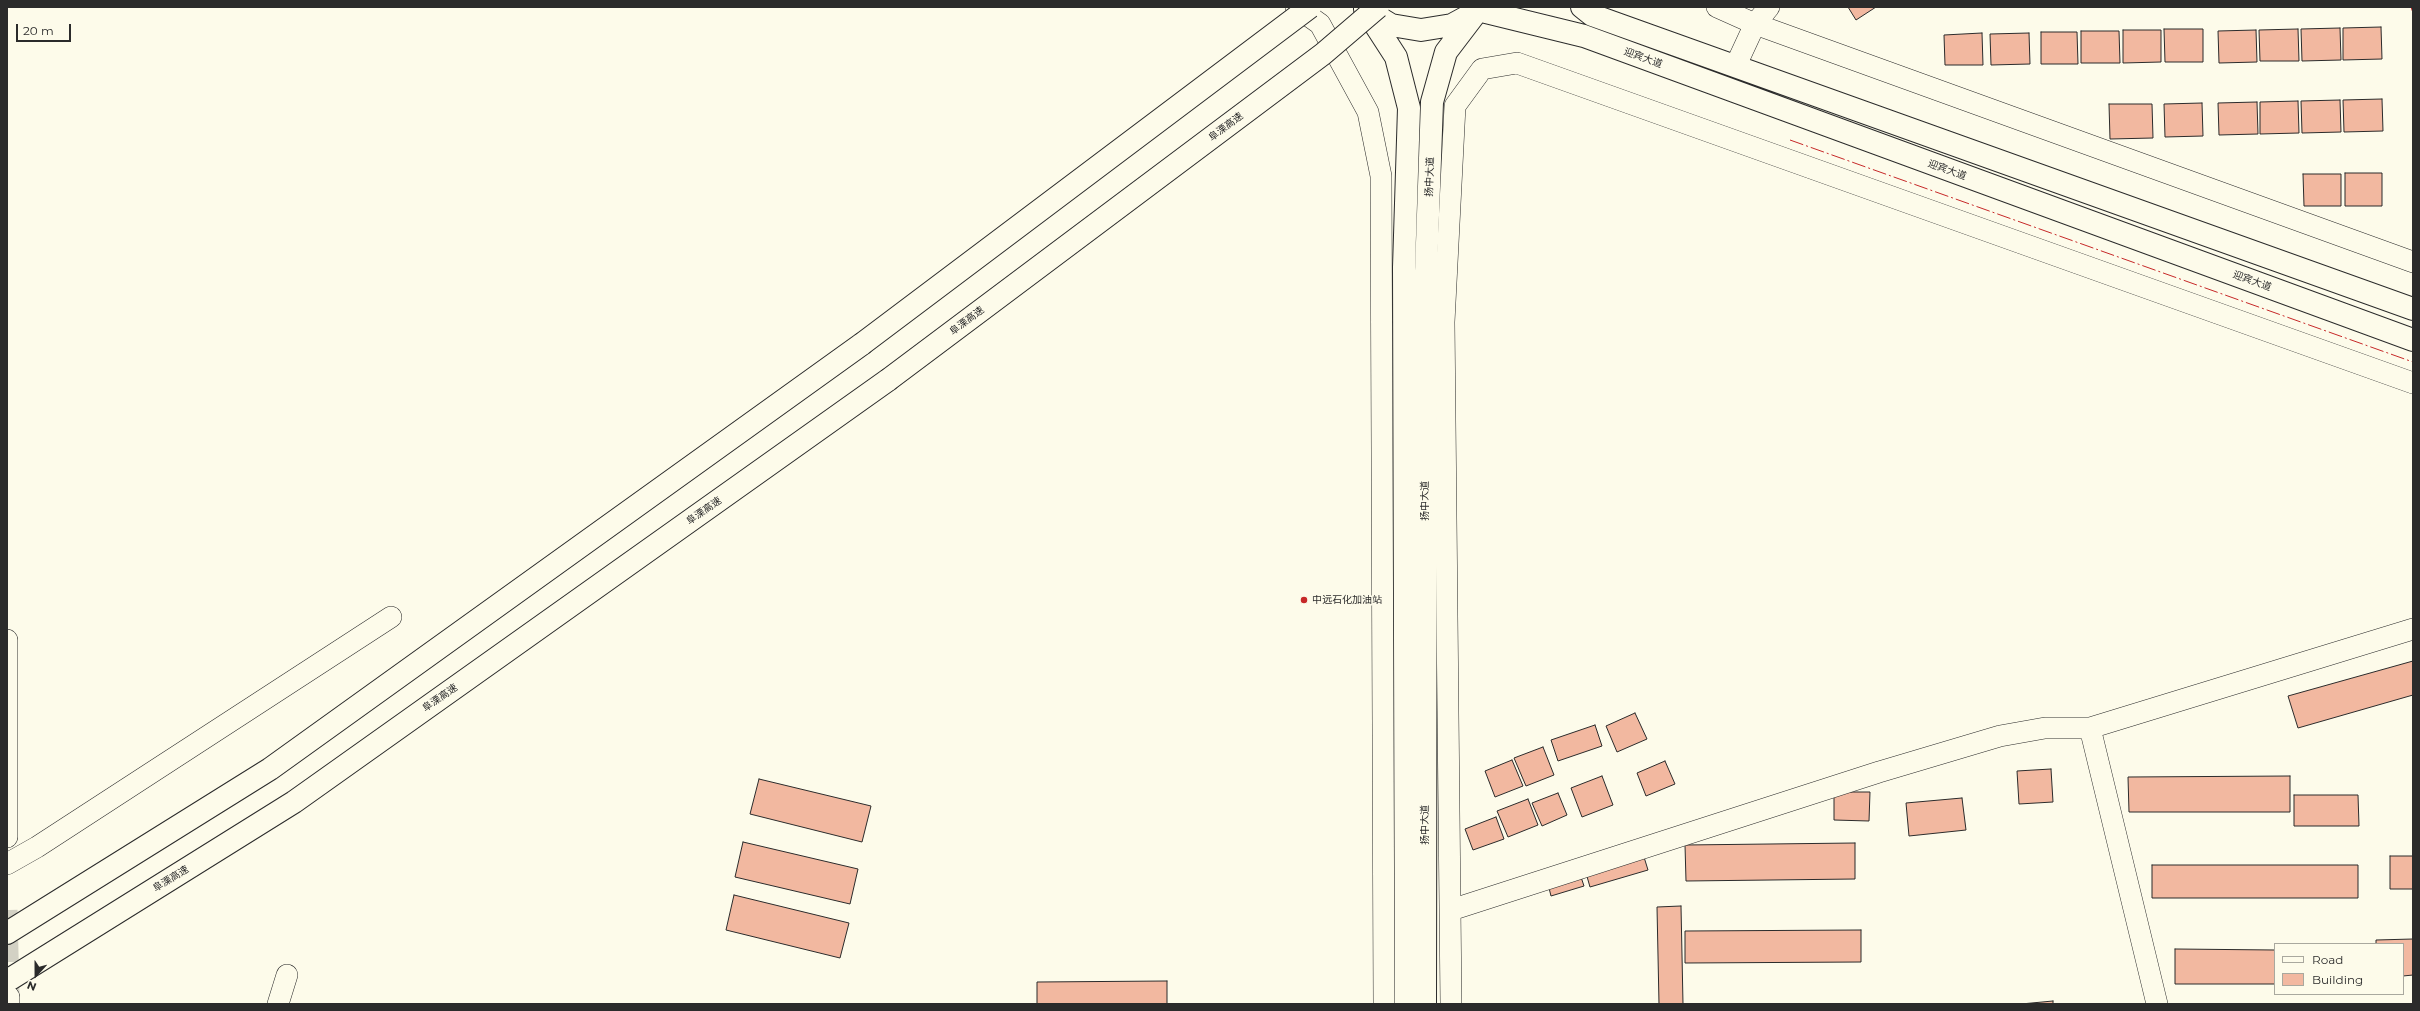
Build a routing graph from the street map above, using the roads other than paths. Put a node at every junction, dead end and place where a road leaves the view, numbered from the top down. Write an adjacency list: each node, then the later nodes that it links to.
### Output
1 (1296, 7): 25 (street)
2 (1310, 7): 21 (main road, bridge)
3 (1582, 7): 9 (main road)
4 (1717, 7): 8 (street)
5 (1769, 7): 8 (street)
6 (1368, 8): 7 (main road); 23 (main road, 阜溧高速, bridge); 26 (main road, 扬中大道)
7 (1480, 9): 12 (main road, 迎宾大道); 27 (main road, 扬中大道)
8 (1755, 24): 9 (street); 10 (street)
9 (1736, 65): 11 (main road)
10 (2413, 262)
11 (2413, 309)
12 (2413, 340)
13 (2413, 383): 20 (street)
14 (390, 617): 19 (street)
15 (2413, 629): 17 (street)
16 (7, 640): 18 (street)
17 (2090, 728): 20 (street); 29 (street)
18 (7, 838)
19 (7, 864)
20 (1451, 910): 28 (street)
21 (7, 933)
22 (287, 975): 24 (street)
23 (8, 994)
24 (278, 1004)
25 (1384, 1004)
26 (1406, 1004)
27 (1425, 1004)
28 (1451, 1004)
29 (2157, 1004)

